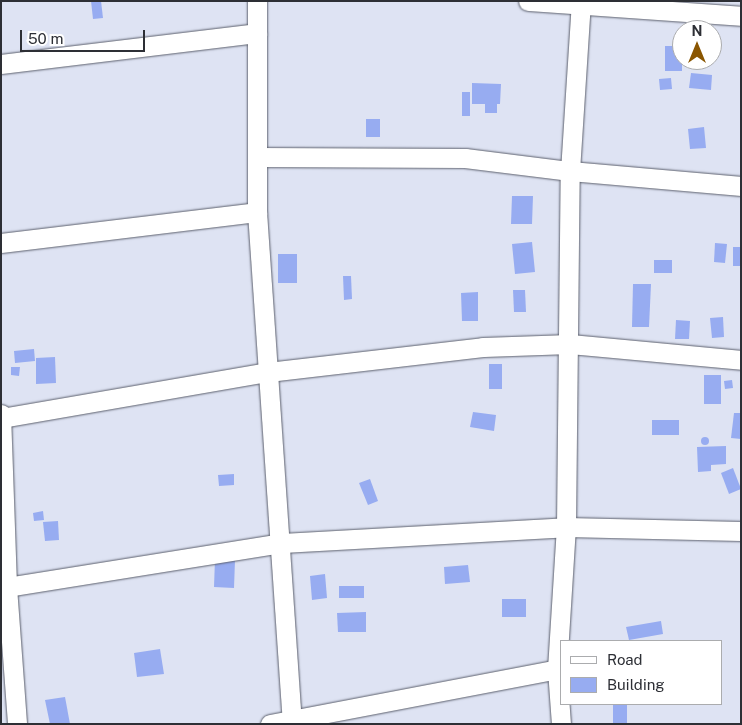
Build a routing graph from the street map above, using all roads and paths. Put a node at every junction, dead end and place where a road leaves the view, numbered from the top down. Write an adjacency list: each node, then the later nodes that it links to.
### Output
1 (258, 1): 5 (street)
2 (528, 1): 3 (street)
3 (581, 3): 4 (street); 8 (street)
4 (741, 16)
5 (257, 33): 6 (street); 7 (street)
6 (1, 64)
7 (257, 157): 8 (street); 10 (street)
8 (570, 171): 9 (street); 12 (street)
9 (741, 186)
10 (257, 212): 11 (street); 14 (street)
11 (1, 243)
12 (570, 344): 13 (street); 14 (street); 17 (street)
13 (741, 360)
14 (268, 372): 16 (street); 19 (street)
15 (1, 414): 16 (street)
16 (1, 418): 20 (street)
17 (566, 527): 18 (street); 19 (street); 21 (street)
18 (741, 531)
19 (282, 543): 20 (street); 22 (street)
20 (4, 587): 23 (street)
21 (557, 669): 22 (street); 25 (street)
22 (292, 722): 24 (street)
23 (16, 724)
24 (270, 724)
25 (561, 724)

